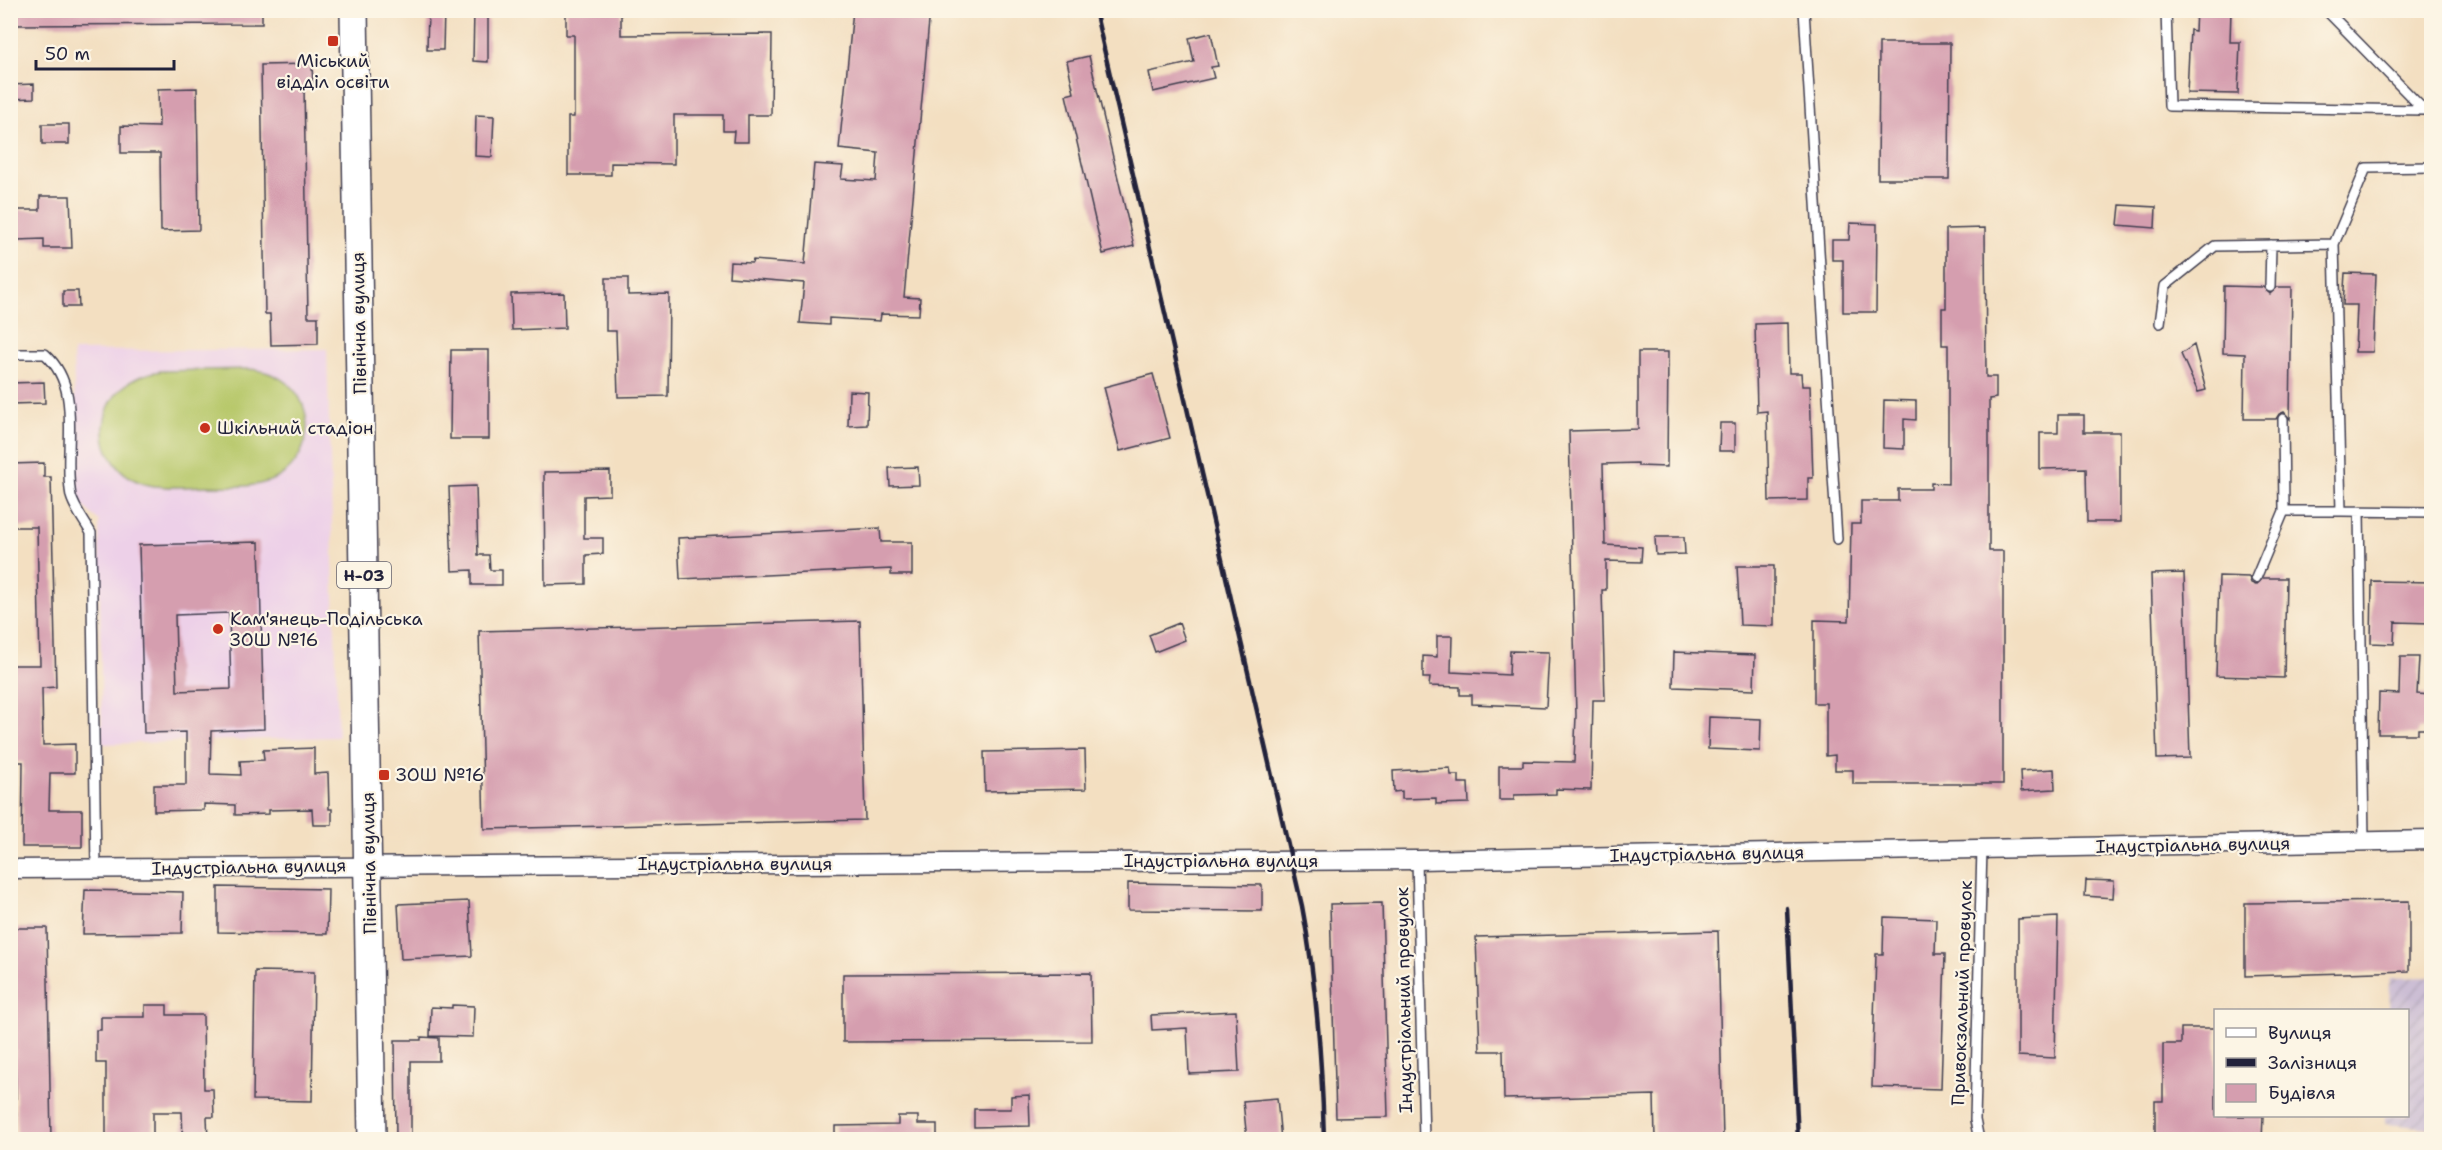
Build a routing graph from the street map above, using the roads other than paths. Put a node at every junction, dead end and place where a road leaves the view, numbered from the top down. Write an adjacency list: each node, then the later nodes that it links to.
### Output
1 (354, 10): 23 (main road, Північна вулиця / Н-03)
2 (1804, 10): 17 (lane)
3 (2166, 10): 5 (lane)
4 (2326, 10): 5 (lane)
5 (2428, 110)
6 (2432, 168): 7 (lane)
7 (2334, 243): 8 (lane); 14 (lane)
8 (2271, 245): 9 (lane); 10 (lane)
9 (2270, 287)
10 (2160, 323)
11 (10, 354): 24 (lane)
12 (2283, 419): 13 (lane)
13 (2284, 511): 14 (lane); 18 (lane)
14 (2341, 511): 15 (lane)
15 (2359, 511): 16 (lane); 20 (lane)
16 (2432, 512)
17 (1837, 539)
18 (2256, 578)
19 (2432, 840): 20 (street, Індустріальна вулиця)
20 (2364, 842): 21 (street, Індустріальна вулиця)
21 (1982, 848): 22 (street, Індустріальна вулиця); 28 (lane, Привокзальний провулок)
22 (1417, 860): 23 (street, Індустріальна вулиця); 27 (lane, Індустріальний провулок)
23 (369, 866): 24 (street, Індустріальна вулиця); 26 (main road, Північна вулиця / Н-03)
24 (96, 868): 25 (street, Індустріальна вулиця)
25 (10, 869)
26 (372, 1140)
27 (1424, 1140)
28 (1979, 1140)

